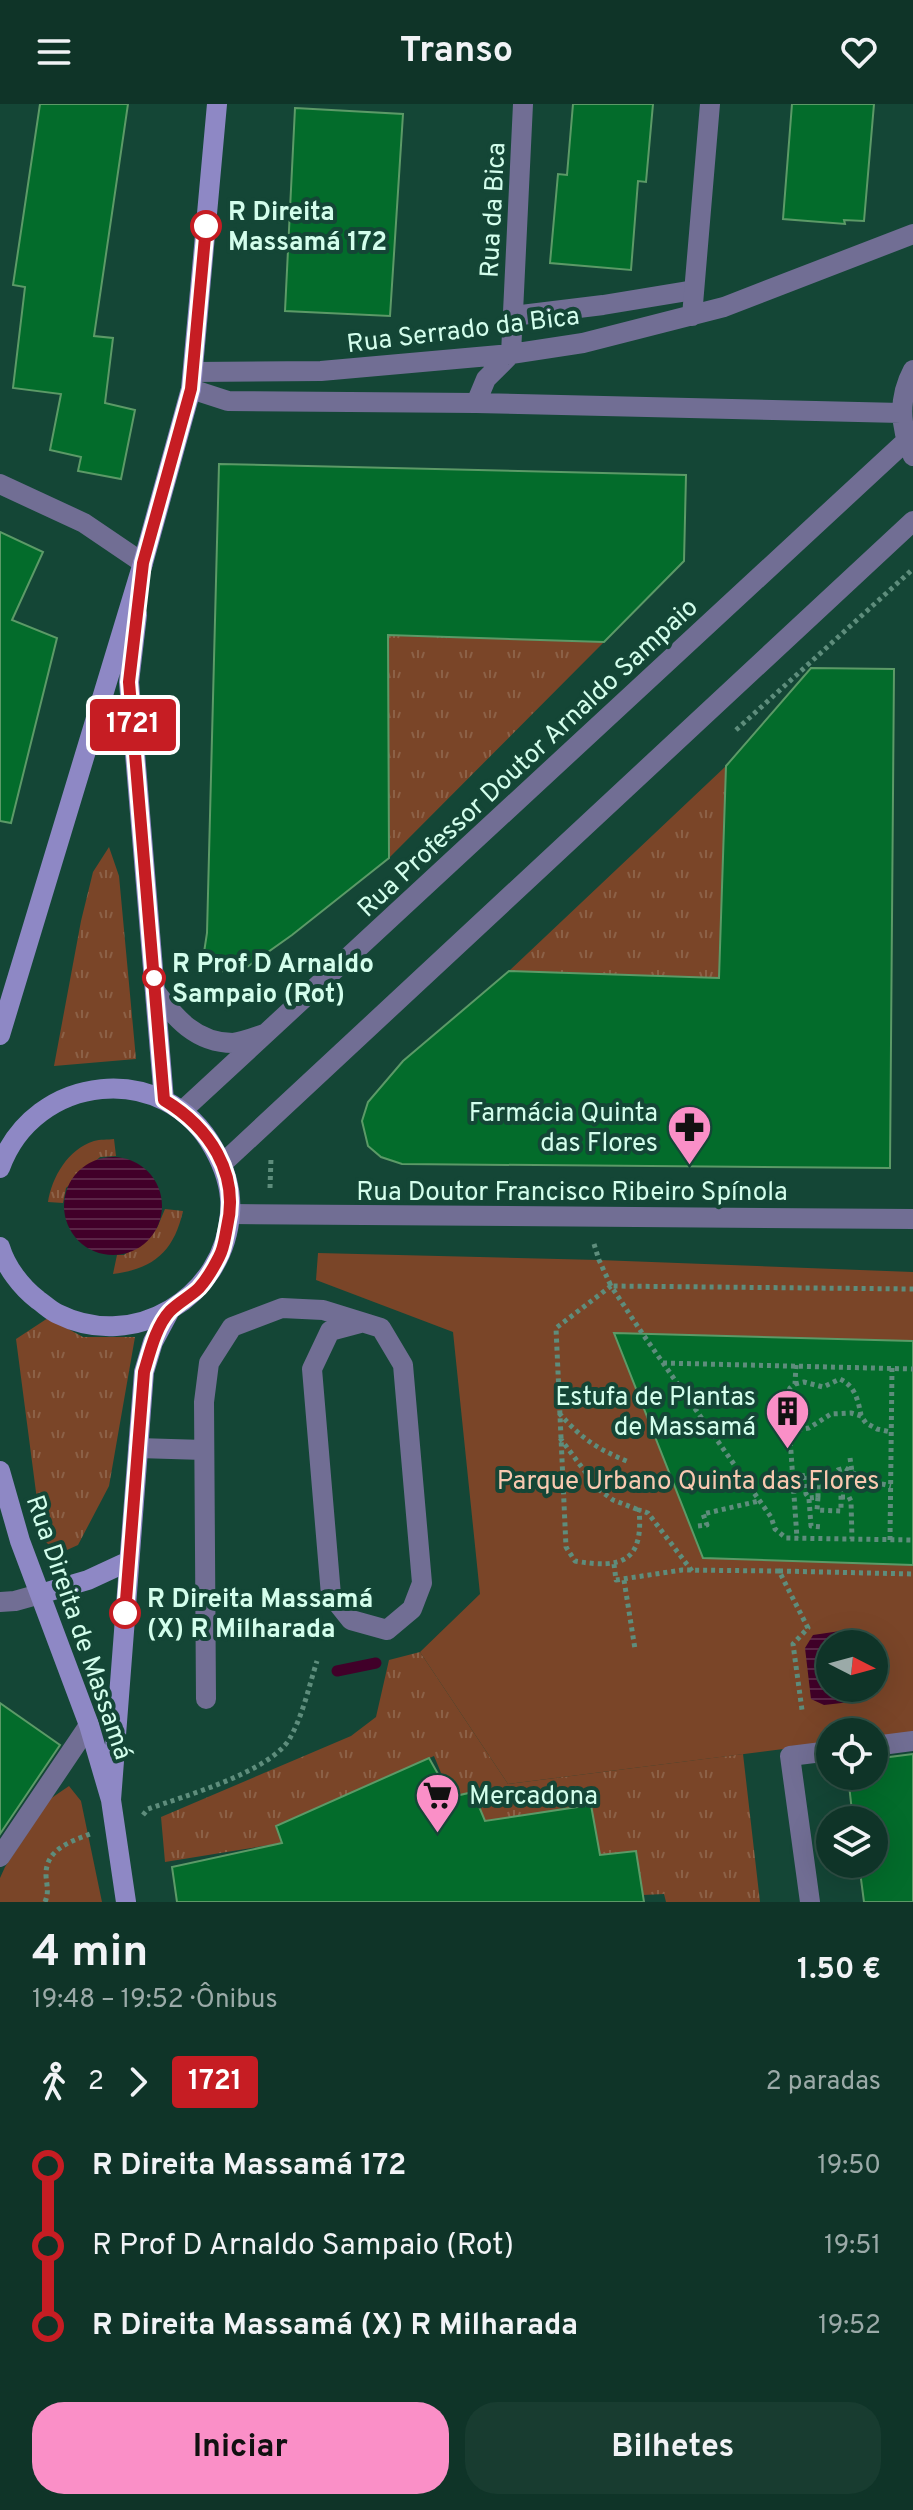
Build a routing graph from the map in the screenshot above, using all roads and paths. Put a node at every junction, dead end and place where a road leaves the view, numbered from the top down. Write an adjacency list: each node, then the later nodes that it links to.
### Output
1 (217, 104): 10 (main road)
2 (523, 104): 6 (street, Rua da Bica)
3 (710, 104): 5 (street)
4 (913, 234): 7 (street, Rua Serrado da Bica)
5 (694, 290): 6 (street); 7 (street)
6 (513, 316): 8 (street, Rua da Bica)
7 (692, 316): 8 (street, Rua Serrado da Bica)
8 (511, 354): 10 (street, Rua Serrado da Bica); 11 (street)
9 (913, 370): 12 (street)
10 (192, 380): 11 (street); 16 (main road)
11 (476, 403): 12 (street)
12 (901, 413): 13 (street)
13 (909, 448): 20 (street, Rua Professor Doutor Arnaldo Sampaio)
14 (0, 484): 16 (street)
15 (913, 521): 25 (street)
16 (143, 563): 19 (main road); 21 (main road)
17 (913, 569): 18 (path)
18 (726, 739)
19 (155, 991): 20 (street); 22 (main road)
20 (268, 1033): 23 (street, Rua Professor Doutor Arnaldo Sampaio)
21 (0, 1035)
22 (164, 1100): 23 (main road, Rua Direita de Massamá); 26 (main road, Rua Direita de Massamá)
23 (182, 1111): 25 (main road, Rua Direita de Massamá)
24 (271, 1155): 28 (path)
25 (222, 1164): 27 (main road, Rua Direita de Massamá)
26 (0, 1168)
27 (230, 1214): 28 (street, Rua Doutor Francisco Ribeiro Spínola); 34 (main road, Rua Direita de Massamá)
28 (269, 1216): 29 (street, Rua Doutor Francisco Ribeiro Spínola)
29 (586, 1217): 30 (street, Rua Doutor Francisco Ribeiro Spínola); 32 (path)
30 (913, 1219)
31 (0, 1247): 34 (main road, Rua Direita de Massamá)
32 (611, 1286): 33 (path); 36 (path); 40 (path)
33 (913, 1289)
34 (169, 1312): 48 (main road, Rua Direita de Massamá)
35 (360, 1323): 35 (street); 49 (street)
36 (663, 1363): 37 (path); 60 (path)
37 (796, 1365): 38 (path); 41 (path)
38 (892, 1368): 39 (path); 46 (path)
39 (913, 1369)
40 (558, 1384): 42 (path); 43 (path)
41 (795, 1384): 44 (path); 45 (path)
42 (613, 1403)
43 (559, 1413): 47 (path); 51 (path)
44 (861, 1416): 45 (path); 46 (path)
45 (790, 1431): 55 (path)
46 (891, 1432): 56 (path)
47 (560, 1438): 61 (path); 69 (path)
48 (138, 1448): 49 (street); 68 (main road, Rua Direita de Massamá)
49 (204, 1450): 78 (street)
50 (850, 1458): 53 (path)
51 (629, 1462)
52 (0, 1471): 74 (main road, Rua Direita de Massamá)
53 (852, 1472): 54 (path); 56 (path)
54 (804, 1476): 55 (path); 59 (path)
55 (793, 1477): 64 (path)
56 (891, 1486): 66 (path)
57 (818, 1497): 58 (path); 58 (path); 59 (path)
58 (841, 1497): 65 (path)
59 (809, 1498): 63 (path)
60 (759, 1501): 62 (path); 64 (path)
61 (639, 1510): 69 (path); 70 (path)
62 (698, 1526)
63 (823, 1527)
64 (797, 1538): 65 (path)
65 (852, 1539): 66 (path)
66 (890, 1540): 67 (path)
67 (913, 1540)
68 (129, 1561): 74 (main road); 84 (main road, Rua Direita de Massamá)
69 (614, 1564): 73 (path)
70 (692, 1571): 71 (path); 73 (path)
71 (779, 1571): 72 (path); 79 (path)
72 (913, 1574)
73 (624, 1580): 76 (path)
74 (40, 1594): 75 (street); 80 (main road, Rua Direita de Massamá)
75 (0, 1602)
76 (635, 1649)
77 (317, 1661): 85 (path)
78 (206, 1699)
79 (802, 1710)
80 (89, 1725): 84 (main road, Rua Direita de Massamá); 86 (street)
81 (913, 1741): 82 (street)
82 (888, 1744)
83 (816, 1753): 89 (street)
84 (111, 1800): 85 (main road, Rua Direita de Massamá)
85 (115, 1830): 87 (path); 88 (main road, Rua Direita de Massamá)
86 (0, 1857)
87 (45, 1902)
88 (126, 1902)
89 (810, 1902)

